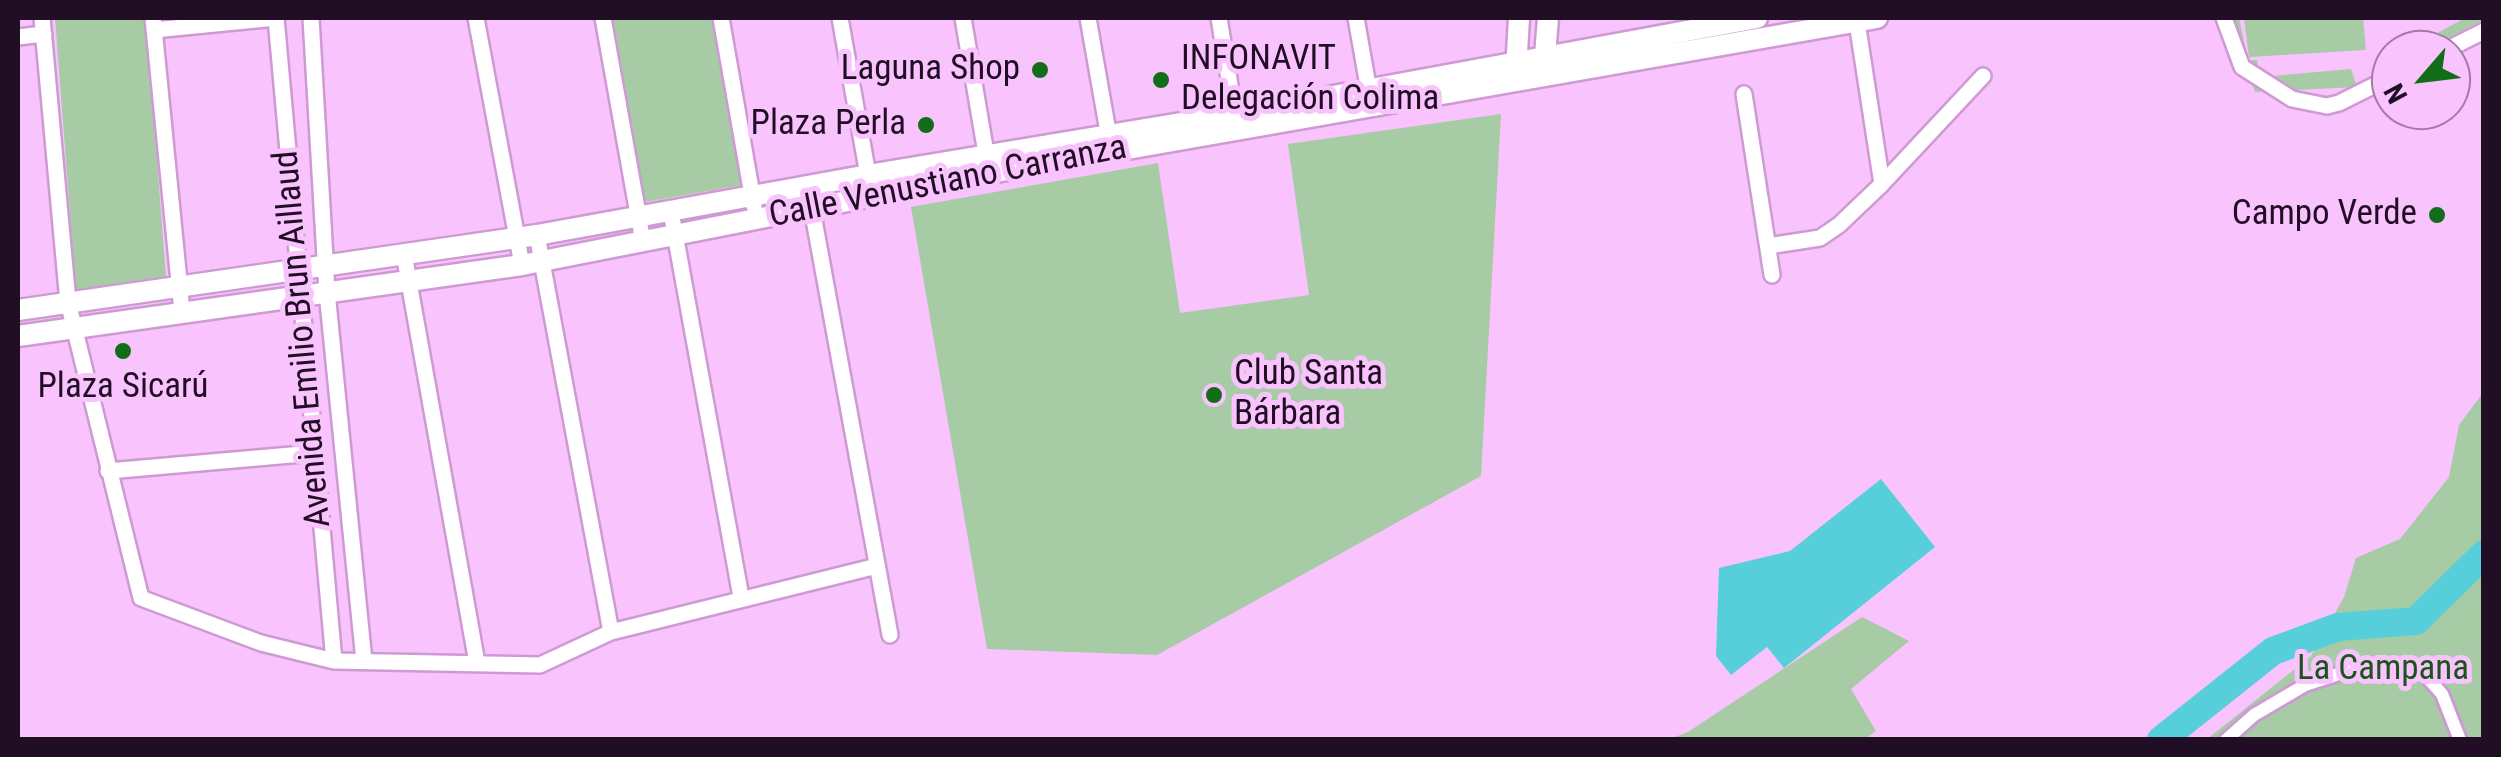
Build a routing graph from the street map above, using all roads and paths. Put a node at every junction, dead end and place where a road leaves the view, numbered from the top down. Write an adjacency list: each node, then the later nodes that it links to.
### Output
1 (276, 18): 16 (street); 43 (street, Avenida Emilio Brun Aillaud)
2 (310, 18): 42 (street, Avenida Emilio Brun Aillaud)
3 (476, 18): 37 (street)
4 (603, 18): 34 (street)
5 (721, 18): 32 (street)
6 (840, 18): 28 (street)
7 (963, 18): 27 (street)
8 (1088, 18): 26 (street)
9 (1219, 18): 25 (street)
10 (1356, 18): 24 (street)
11 (1519, 18): 20 (street)
12 (1548, 18): 19 (street)
13 (1757, 18): 19 (street, Calle Venustiano Carranza)
14 (2224, 18): 22 (street)
15 (1853, 20): 19 (street, Calle Venustiano Carranza); 29 (street)
16 (153, 24): 46 (street)
17 (43, 26): 18 (street); 49 (street)
18 (18, 36)
19 (1544, 66): 20 (street, Calle Venustiano Carranza)
20 (1516, 71): 24 (street, Calle Venustiano Carranza)
21 (1983, 76): 29 (street)
22 (2371, 87)
23 (1744, 94): 39 (street)
24 (1370, 97): 25 (street, Calle Venustiano Carranza)
25 (1236, 122): 26 (street, Calle Venustiano Carranza)
26 (1110, 143): 27 (street, Calle Venustiano Carranza)
27 (988, 165): 28 (street, Calle Venustiano Carranza); 30 (street, Calle Venustiano Carranza)
28 (868, 174): 30 (street); 31 (street, Calle Venustiano Carranza)
29 (1882, 184): 39 (street)
30 (880, 194): 31 (street, Calle Venustiano Carranza)
31 (810, 197): 32 (street, Calle Venustiano Carranza); 35 (street, Calle Venustiano Carranza); 56 (street)
32 (753, 198): 33 (street, Calle Venustiano Carranza); 35 (street)
33 (671, 212): 34 (street, Calle Venustiano Carranza); 36 (street)
34 (638, 218): 37 (street, Calle Venustiano Carranza); 38 (street)
35 (758, 219): 36 (street, Calle Venustiano Carranza)
36 (676, 235): 38 (street, Calle Venustiano Carranza); 57 (street)
37 (527, 237): 40 (street, Calle Venustiano Carranza); 41 (street)
38 (643, 242): 41 (street, Calle Venustiano Carranza)
39 (1768, 246): 44 (street)
40 (404, 254): 42 (street, Calle Venustiano Carranza); 45 (street)
41 (531, 263): 45 (street, Calle Venustiano Carranza); 58 (street)
42 (325, 266): 43 (street, Calle Venustiano Carranza); 47 (street, Avenida Emilio Brun Aillaud)
43 (297, 270): 46 (street, Calle Venustiano Carranza); 48 (street, Avenida Emilio Brun Aillaud)
44 (1772, 276)
45 (408, 282): 47 (street, Calle Venustiano Carranza); 62 (street)
46 (180, 286): 49 (street, Calle Venustiano Carranza); 51 (street)
47 (327, 292): 48 (street, Calle Venustiano Carranza); 61 (street, Avenida Emilio Brun Aillaud)
48 (299, 296): 51 (street, Calle Venustiano Carranza); 54 (street, Avenida Emilio Brun Aillaud)
49 (68, 302): 50 (street, Calle Venustiano Carranza); 52 (street)
50 (18, 310)
51 (182, 312): 52 (street, Calle Venustiano Carranza)
52 (73, 328): 53 (street, Calle Venustiano Carranza); 55 (street)
53 (18, 336)
54 (314, 453): 55 (street); 60 (street, Avenida Emilio Brun Aillaud)
55 (108, 471): 60 (street)
56 (878, 566): 57 (street); 59 (street)
57 (742, 597): 58 (street)
58 (610, 632): 62 (street)
59 (890, 635)
60 (334, 661): 61 (street)
61 (364, 661): 62 (street)
62 (477, 663)
63 (2226, 740): 64 (street)
64 (2460, 740)

